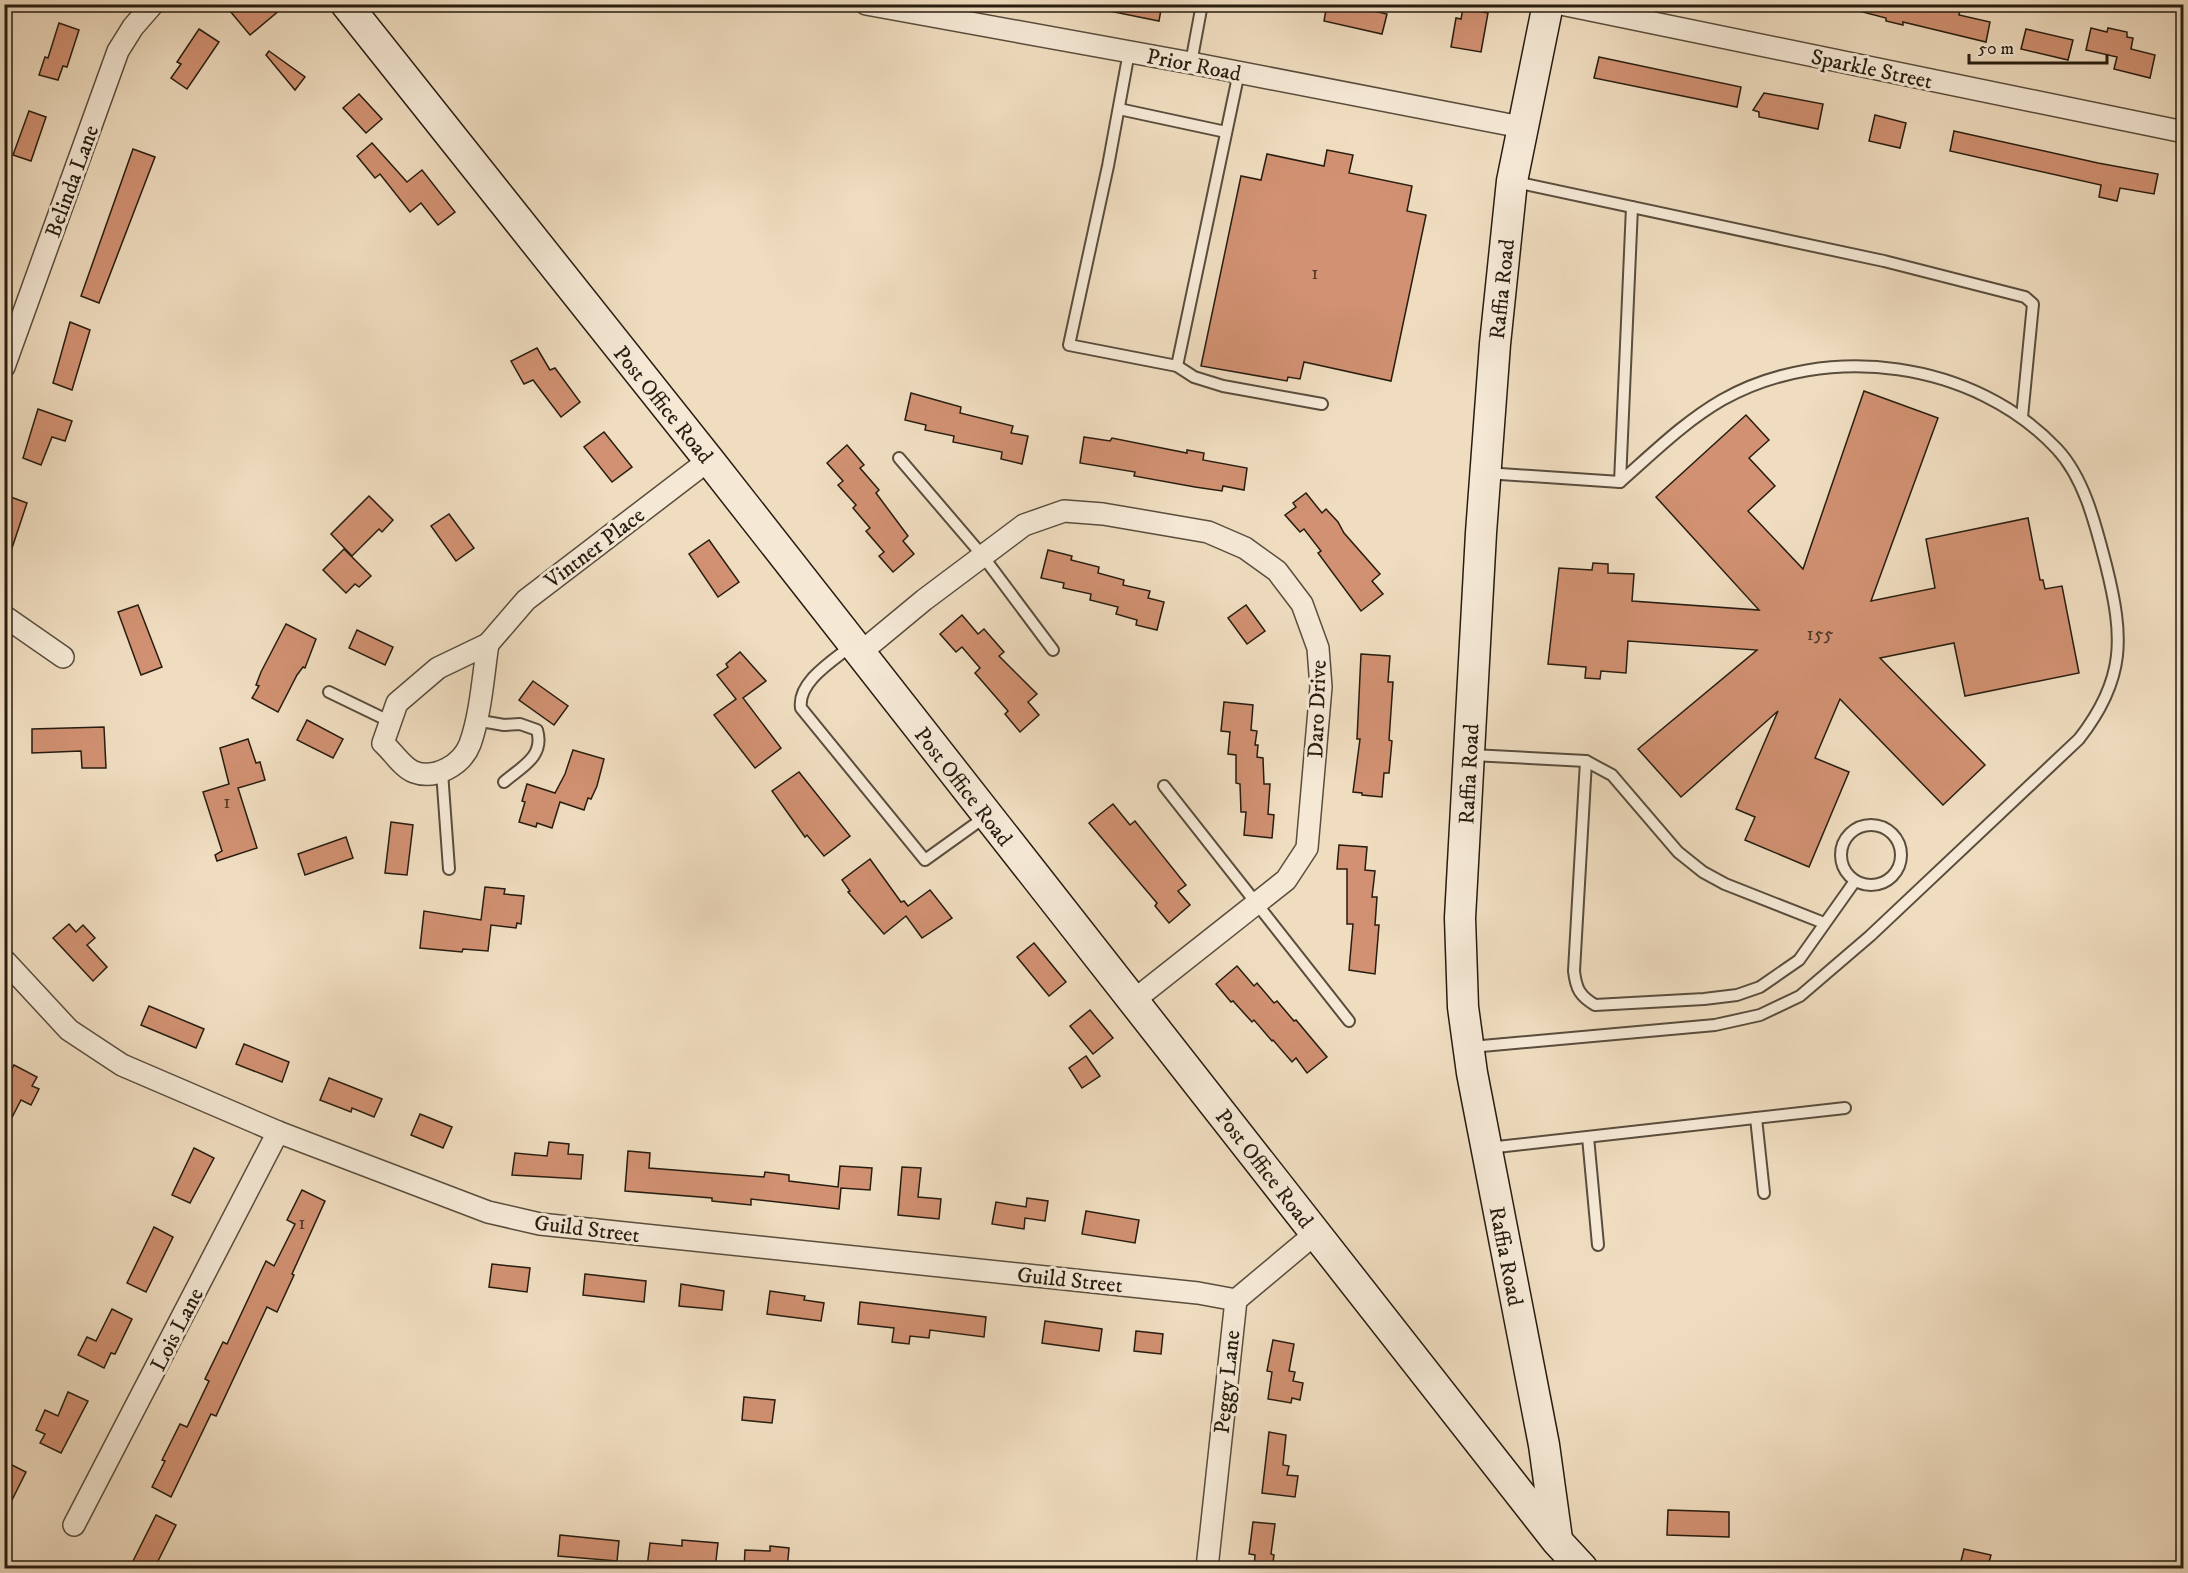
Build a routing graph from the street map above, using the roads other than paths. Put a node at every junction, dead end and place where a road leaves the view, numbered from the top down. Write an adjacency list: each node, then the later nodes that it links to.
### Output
1 (153, 4): 17 (street, Belinda Lane)
2 (346, 4): 21 (street, Post Office Road)
3 (866, 4): 7 (street, Prior Road)
4 (1202, 4): 8 (lane)
5 (1548, 4): 11 (street, Raffia Road)
6 (1561, 4): 13 (street, Sparkle Street)
7 (1129, 52): 8 (street, Prior Road); 10 (lane)
8 (1191, 63): 9 (street, Prior Road)
9 (1239, 72): 11 (street, Prior Road); 12 (lane)
10 (1119, 109): 12 (lane); 16 (lane)
11 (1521, 128): 14 (street, Raffia Road)
12 (1226, 132): 16 (lane)
13 (2184, 132)
14 (1512, 181): 15 (lane); 22 (street, Raffia Road)
15 (1632, 207): 19 (lane); 23 (lane)
16 (1177, 366): 18 (lane)
17 (4, 367)
18 (1322, 404)
19 (2022, 417): 23 (lane); 46 (lane)
20 (899, 458): 24 (lane)
21 (709, 460): 26 (street, Vintner Place); 27 (street, Post Office Road)
22 (1485, 473): 23 (lane); 33 (street, Raffia Road)
23 (1620, 482)
24 (982, 555): 27 (street, Daro Drive); 28 (lane); 41 (street, Daro Drive)
25 (4, 616): 29 (street)
26 (488, 644): 31 (street); 32 (street, Vintner Place)
27 (857, 648): 38 (street, Post Office Road); 38 (lane)
28 (1053, 650)
29 (63, 657)
30 (329, 692): 32 (lane)
31 (475, 720): 35 (street); 36 (lane)
32 (388, 721): 35 (street)
33 (1469, 755): 34 (lane); 46 (street, Raffia Road)
34 (1586, 761): 42 (lane); 42 (lane)
35 (442, 772): 39 (lane)
36 (504, 782)
37 (1164, 786): 41 (lane)
38 (987, 816): 44 (street, Post Office Road)
39 (449, 869)
40 (1855, 881): 40 (lane); 42 (lane)
41 (1257, 903): 44 (street, Daro Drive); 45 (lane)
42 (1824, 923)
43 (7, 969): 49 (street, Guild Street)
44 (1133, 1001): 53 (street, Post Office Road)
45 (1349, 1021)
46 (1468, 1047): 51 (street, Raffia Road)
47 (1845, 1108): 48 (lane)
48 (1756, 1118): 50 (lane); 52 (lane)
49 (278, 1132): 55 (street, Guild Street); 56 (street, Lois Lane)
50 (1588, 1137): 51 (lane); 54 (lane)
51 (1485, 1149): 57 (street, Raffia Road)
52 (1764, 1193)
53 (1316, 1233): 55 (street, Peggy Lane); 57 (street, Post Office Road)
54 (1598, 1245)
55 (1236, 1299): 58 (street, Peggy Lane)
56 (74, 1525)
57 (1558, 1555): 59 (street, Post Office Road)
58 (1207, 1569)
59 (1582, 1569)

